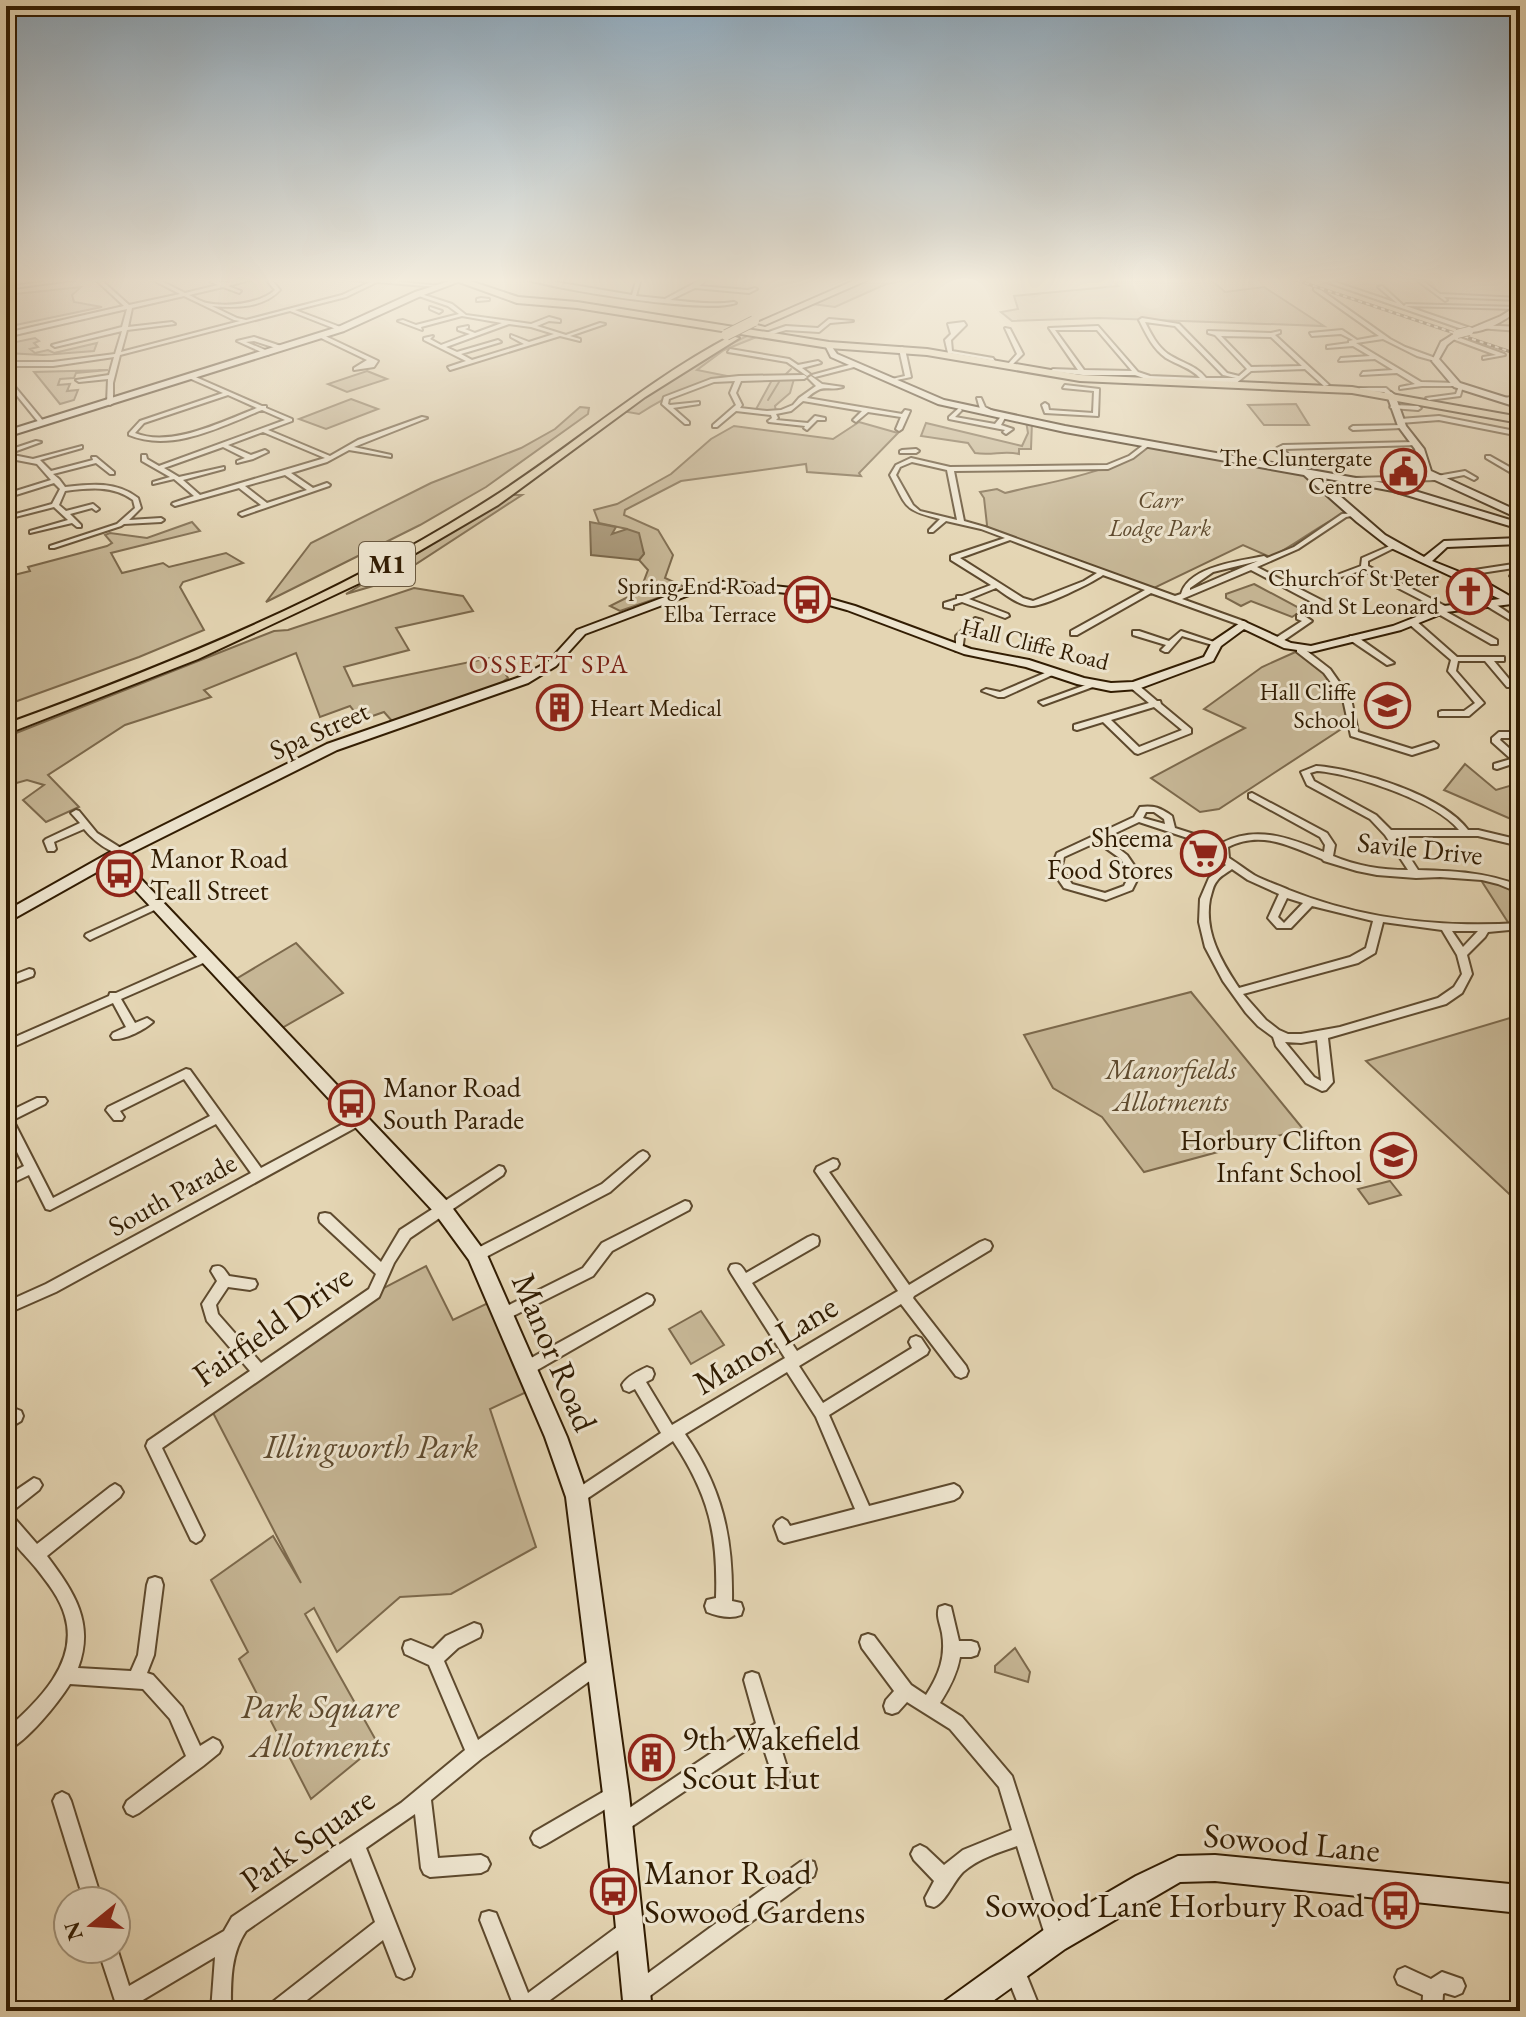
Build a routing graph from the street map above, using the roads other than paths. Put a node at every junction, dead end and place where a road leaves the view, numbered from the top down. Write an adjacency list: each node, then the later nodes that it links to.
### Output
1 (113, 372): 23 (street)
2 (207, 372): 24 (street)
3 (666, 372): 191 (highway, M1)
4 (677, 372): 194 (highway, M1)
5 (761, 372): 27 (street)
6 (804, 372): 22 (street)
7 (826, 372): 22 (street)
8 (871, 372): 58 (street)
9 (907, 372): 29 (street)
10 (1048, 372): 31 (highway)
11 (1076, 372): 19 (street)
12 (1199, 372): 30 (street)
13 (1223, 372): 31 (street)
14 (1246, 372): 31 (street)
15 (1312, 372): 33 (street)
16 (1384, 372): 21 (street)
17 (1399, 372): 32 (street)
18 (1447, 372): 36 (street)
19 (1083, 373): 20 (street)
20 (1136, 373): 30 (street)
21 (1363, 374)
22 (809, 376): 27 (street); 34 (street)
23 (111, 377): 28 (street); 47 (street)
24 (191, 377): 40 (street); 47 (street)
25 (6, 378): 41 (street)
26 (739, 378): 27 (street); 50 (street); 54 (street)
27 (759, 379)
28 (79, 380)
29 (894, 380)
30 (1204, 380): 31 (street)
31 (1236, 381): 46 (highway)
32 (1422, 384): 36 (street); 38 (street)
33 (1326, 385)
34 (820, 386): 35 (street); 44 (street)
35 (841, 386)
36 (1459, 386): 42 (street); 49 (street)
37 (1065, 387): 59 (street)
38 (1402, 388)
39 (1360, 390): 46 (street)
40 (229, 393): 52 (street); 52 (street)
41 (20, 396): 43 (street); 67 (street)
42 (1429, 398)
43 (6, 399)
44 (801, 399): 55 (street); 57 (street)
45 (979, 399): 58 (street)
46 (1392, 401): 53 (street); 66 (highway); 69 (street)
47 (110, 403): 67 (street)
48 (697, 403): 50 (street)
49 (1516, 404)
50 (668, 406): 60 (street)
51 (1047, 406): 59 (street)
52 (264, 407): 77 (street)
53 (1418, 408)
54 (737, 409): 57 (street); 71 (street)
55 (868, 409): 65 (street); 74 (street)
56 (959, 410): 72 (street)
57 (773, 413): 64 (street)
58 (993, 413): 61 (street)
59 (1070, 413): 76 (street)
60 (677, 415): 62 (street); 68 (street)
61 (1005, 415): 72 (street); 76 (street)
62 (661, 417)
63 (424, 418): 70 (street)
64 (823, 419)
65 (856, 420)
66 (1520, 420)
67 (42, 423): 79 (street)
68 (687, 423)
69 (1401, 423): 73 (street); 80 (street); 84 (street)
70 (403, 426): 75 (street); 87 (street)
71 (724, 426)
72 (997, 426): 78 (street)
73 (1350, 427)
74 (910, 428)
75 (412, 429)
76 (1065, 429): 82 (street)
77 (265, 431): 85 (street); 97 (street)
78 (1006, 432)
79 (6, 434)
80 (1520, 434)
81 (1395, 438): 83 (street)
82 (1148, 444): 104 (street); 105 (street)
83 (1402, 444): 84 (street); 105 (street)
84 (1415, 444): 110 (street)
85 (224, 445): 96 (street); 102 (street)
86 (42, 446): 90 (street); 91 (street); 98 (street)
87 (349, 447): 92 (street); 97 (street)
88 (401, 450): 92 (street)
89 (265, 452): 96 (street)
90 (6, 454): 94 (street)
91 (92, 455): 108 (street); 109 (street)
92 (389, 456): 100 (street)
93 (1488, 457): 107 (street)
94 (17, 458): 98 (street); 101 (street)
95 (141, 458): 102 (street)
96 (251, 458): 99 (street)
97 (330, 458): 106 (street)
98 (35, 460): 109 (street)
99 (239, 462)
100 (379, 462)
101 (6, 464)
102 (161, 467): 111 (street)
103 (222, 468): 111 (street)
104 (950, 469): 132 (street); 135 (street)
105 (1302, 470): 113 (street); 129 (street)
106 (285, 472): 115 (street); 119 (street)
107 (1516, 472)
108 (112, 473)
109 (54, 476): 118 (street); 122 (street)
110 (1436, 477): 112 (street); 113 (street); 130 (street)
111 (177, 478): 114 (street); 121 (street)
112 (1474, 478)
113 (1352, 480): 136 (street)
114 (155, 483)
115 (239, 485): 121 (street); 124 (street)
116 (327, 485): 119 (street)
117 (138, 488): 120 (street)
118 (63, 489): 120 (street); 125 (street)
119 (311, 489): 124 (street)
120 (128, 491): 134 (street)
121 (198, 496): 123 (street)
122 (7, 500): 131 (street)
123 (175, 504)
124 (264, 504): 128 (street)
125 (55, 505): 127 (street); 131 (street)
126 (96, 509): 127 (street)
127 (64, 514): 131 (street)
128 (242, 514)
129 (1355, 514): 140 (street); 144 (street)
130 (1520, 516)
131 (19, 519)
132 (944, 519): 135 (street); 137 (street)
133 (161, 520): 134 (street)
134 (125, 522): 142 (street)
135 (961, 523): 138 (street)
136 (1520, 526)
137 (922, 529)
138 (1007, 540): 149 (street); 153 (street)
139 (1520, 541): 145 (street)
140 (1394, 546): 145 (street); 148 (street)
141 (7, 547): 143 (street)
142 (60, 556)
143 (6, 557)
144 (1273, 559): 147 (street); 155 (street)
145 (1425, 562): 151 (street)
146 (1516, 566): 151 (street); 152 (street)
147 (1251, 567): 155 (street); 159 (street)
148 (1364, 567): 150 (street); 161 (street)
149 (1103, 572): 153 (street); 154 (street)
150 (1341, 575)
151 (1455, 575): 157 (street)
152 (1518, 575)
153 (997, 585): 156 (street)
154 (1152, 589): 155 (street); 168 (street)
155 (1182, 596): 166 (street)
156 (960, 598): 160 (street); 162 (street)
157 (1516, 600): 158 (street)
158 (1488, 603): 161 (street); 167 (street)
159 (1326, 606)
160 (950, 607)
161 (1441, 610): 165 (street); 172 (street)
162 (1005, 616)
163 (1300, 617): 171 (street)
164 (978, 620): 174 (street)
165 (1412, 622): 170 (street); 176 (street)
166 (1243, 624): 171 (street); 173 (street, Hall Cliffe Road)
167 (1520, 624)
168 (1074, 633)
169 (1136, 633): 173 (street)
170 (1353, 638): 175 (street); 179 (street)
171 (1277, 641): 175 (street)
172 (1494, 642)
173 (1216, 644): 186 (street, Hall Cliffe Road)
174 (959, 649): 180 (street, Hall Cliffe Road); 183 (street, Hall Cliffe Road)
175 (1300, 650): 196 (street)
176 (1455, 659): 178 (street); 182 (street)
177 (1501, 659): 178 (street)
178 (1488, 660): 185 (street)
179 (1390, 663)
180 (552, 664): 208 (street, Spa Street)
181 (1440, 671): 182 (street)
182 (1452, 671): 190 (street)
183 (1055, 672): 184 (street, Hall Cliffe Road); 187 (street)
184 (1097, 684): 186 (street, Hall Cliffe Road); 188 (street)
185 (1511, 685)
186 (1134, 686): 189 (street)
187 (986, 691)
188 (1043, 702)
189 (1157, 703): 192 (street); 192 (street)
190 (1442, 714)
191 (6, 718)
192 (1105, 719): 193 (street)
193 (1076, 728)
194 (6, 729)
195 (1520, 735): 197 (street)
196 (1434, 745)
197 (1519, 762): 198 (street)
198 (1497, 766)
199 (1252, 796): 209 (street)
200 (76, 813): 201 (street)
201 (84, 825): 206 (street); 208 (street)
202 (1465, 832): 203 (street); 203 (street); 205 (street)
203 (1389, 833): 211 (street)
204 (1097, 837): 204 (street); 207 (street)
205 (1520, 843)
206 (45, 845)
207 (1223, 846): 209 (street, Savile Drive); 210 (street)
208 (116, 855): 215 (street, Manor Road); 216 (street, Spa Street)
209 (1327, 859): 211 (street, Savile Drive)
210 (1231, 865): 213 (street); 226 (street)
211 (1416, 875): 212 (street, Savile Drive)
212 (1520, 890)
213 (1285, 892): 214 (street); 214 (street)
214 (1310, 901): 217 (street)
215 (159, 904): 221 (street); 223 (street, Manor Road)
216 (6, 918)
217 (1378, 920): 219 (street); 226 (street)
218 (1520, 926): 220 (street)
219 (1445, 927): 220 (street); 222 (street)
220 (1485, 927): 222 (street)
221 (90, 936)
222 (1462, 954): 230 (street)
223 (206, 957): 227 (street); 238 (street, Manor Road)
224 (29, 973): 225 (street)
225 (6, 982)
226 (1237, 992): 232 (street)
227 (114, 996): 229 (street); 233 (street)
228 (147, 1022): 229 (street)
229 (133, 1029): 231 (street)
230 (1322, 1034): 232 (street); 232 (street)
231 (117, 1036)
232 (1279, 1036)
233 (6, 1046)
234 (41, 1101): 236 (street)
235 (118, 1117): 237 (street)
236 (6, 1118): 241 (street)
237 (217, 1118): 241 (street); 243 (street)
238 (360, 1120): 243 (street, South Parade); 246 (street, Manor Road)
239 (643, 1156): 250 (street)
240 (833, 1164): 253 (street)
241 (31, 1168): 244 (street)
242 (499, 1171): 246 (street, Fairfield Drive)
243 (259, 1174): 255 (street, South Parade)
244 (6, 1181)
245 (685, 1206): 256 (street)
246 (441, 1207): 250 (street, Manor Road); 251 (street, Fairfield Drive)
247 (323, 1218): 251 (street)
248 (794, 1235): 258 (street)
249 (985, 1246): 253 (street, Manor Lane)
250 (477, 1255): 256 (street, Manor Road)
251 (384, 1273): 260 (street, Fairfield Drive)
252 (250, 1284): 260 (street)
253 (906, 1295): 258 (street, Manor Lane); 261 (street)
254 (647, 1300): 259 (street)
255 (6, 1308)
256 (504, 1314): 259 (street, Manor Road)
257 (916, 1342): 263 (street)
258 (792, 1363): 263 (street); 264 (street, Manor Lane)
259 (527, 1368): 268 (street, Manor Road)
260 (258, 1370): 273 (street, Fairfield Drive)
261 (961, 1371)
262 (638, 1380): 264 (street)
263 (821, 1412): 270 (street)
264 (673, 1434): 268 (street, Manor Lane); 276 (street)
265 (34, 1485): 269 (street)
266 (115, 1492): 274 (street)
267 (954, 1492): 270 (street)
268 (577, 1497): 282 (street, Manor Road)
269 (6, 1507)
270 (865, 1515): 272 (street)
271 (6, 1519): 274 (street)
272 (782, 1526)
273 (196, 1535)
274 (35, 1556): 283 (street)
275 (155, 1585): 284 (street)
276 (724, 1608)
277 (945, 1613): 287 (street)
278 (474, 1631): 281 (street)
279 (868, 1642): 286 (street)
280 (411, 1648): 281 (street)
281 (435, 1659): 292 (street)
282 (599, 1664): 292 (street, Park Square); 295 (street, Manor Road)
283 (64, 1675): 284 (street); 290 (street)
284 (137, 1678): 293 (street)
285 (752, 1680): 289 (street)
286 (905, 1691): 287 (street); 288 (street)
287 (930, 1704): 300 (street)
288 (892, 1706)
289 (765, 1727): 294 (street); 299 (street)
290 (6, 1742)
291 (213, 1747): 293 (street)
292 (475, 1753): 296 (street, Park Square)
293 (197, 1760): 298 (street)
294 (781, 1777)
295 (616, 1794): 299 (street, Manor Road); 301 (street)
296 (422, 1797): 302 (street, Park Square); 304 (street)
297 (62, 1801): 307 (street)
298 (133, 1807)
299 (618, 1825): 312 (street, Manor Road)
300 (1020, 1836): 306 (street); 314 (street)
301 (540, 1838)
302 (355, 1843): 311 (street); 313 (street, Park Square)
303 (920, 1854): 306 (street)
304 (481, 1864)
305 (807, 1869): 321 (street)
306 (944, 1878): 308 (street)
307 (88, 1885)
308 (934, 1898)
309 (1518, 1902): 314 (street, Sowood Lane)
310 (489, 1920): 322 (street)
311 (386, 1925): 316 (street); 324 (street)
312 (629, 1931): 321 (street, Manor Road); 322 (street)
313 (228, 1939): 315 (street, Park Square); 323 (street)
314 (1055, 1939): 317 (street, Sowood Lane)
315 (113, 1965)
316 (404, 1969)
317 (1015, 1970): 325 (street, Sowood Lane); 326 (street)
318 (1405, 1977): 320 (street)
319 (1455, 1986): 320 (street)
320 (1433, 1990): 327 (street)
321 (637, 2002)
322 (521, 2010)
323 (221, 2011)
324 (277, 2011)
325 (955, 2011)
326 (1031, 2011)
327 (1432, 2011)

